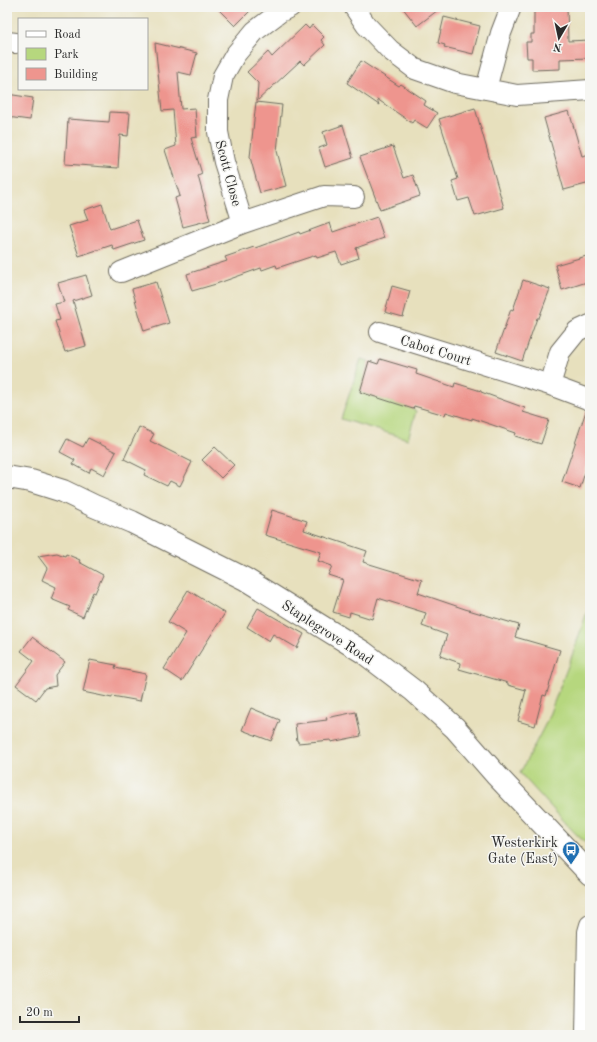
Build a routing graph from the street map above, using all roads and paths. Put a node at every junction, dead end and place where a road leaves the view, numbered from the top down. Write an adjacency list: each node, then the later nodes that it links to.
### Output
1 (290, 7): 7 (street, Scott Close)
2 (354, 7): 4 (street)
3 (510, 7): 4 (street)
4 (486, 89): 5 (street)
5 (590, 90)
6 (354, 197): 7 (street, Scott Close)
7 (244, 223): 8 (street, Scott Close)
8 (121, 272)
9 (590, 325): 11 (street)
10 (380, 332): 11 (street, Cabot Court)
11 (550, 385): 12 (street, Cabot Court)
12 (590, 400)
13 (7, 477): 14 (main road, Staplegrove Road)
14 (590, 874)
15 (590, 925): 16 (street)
16 (586, 1035)

